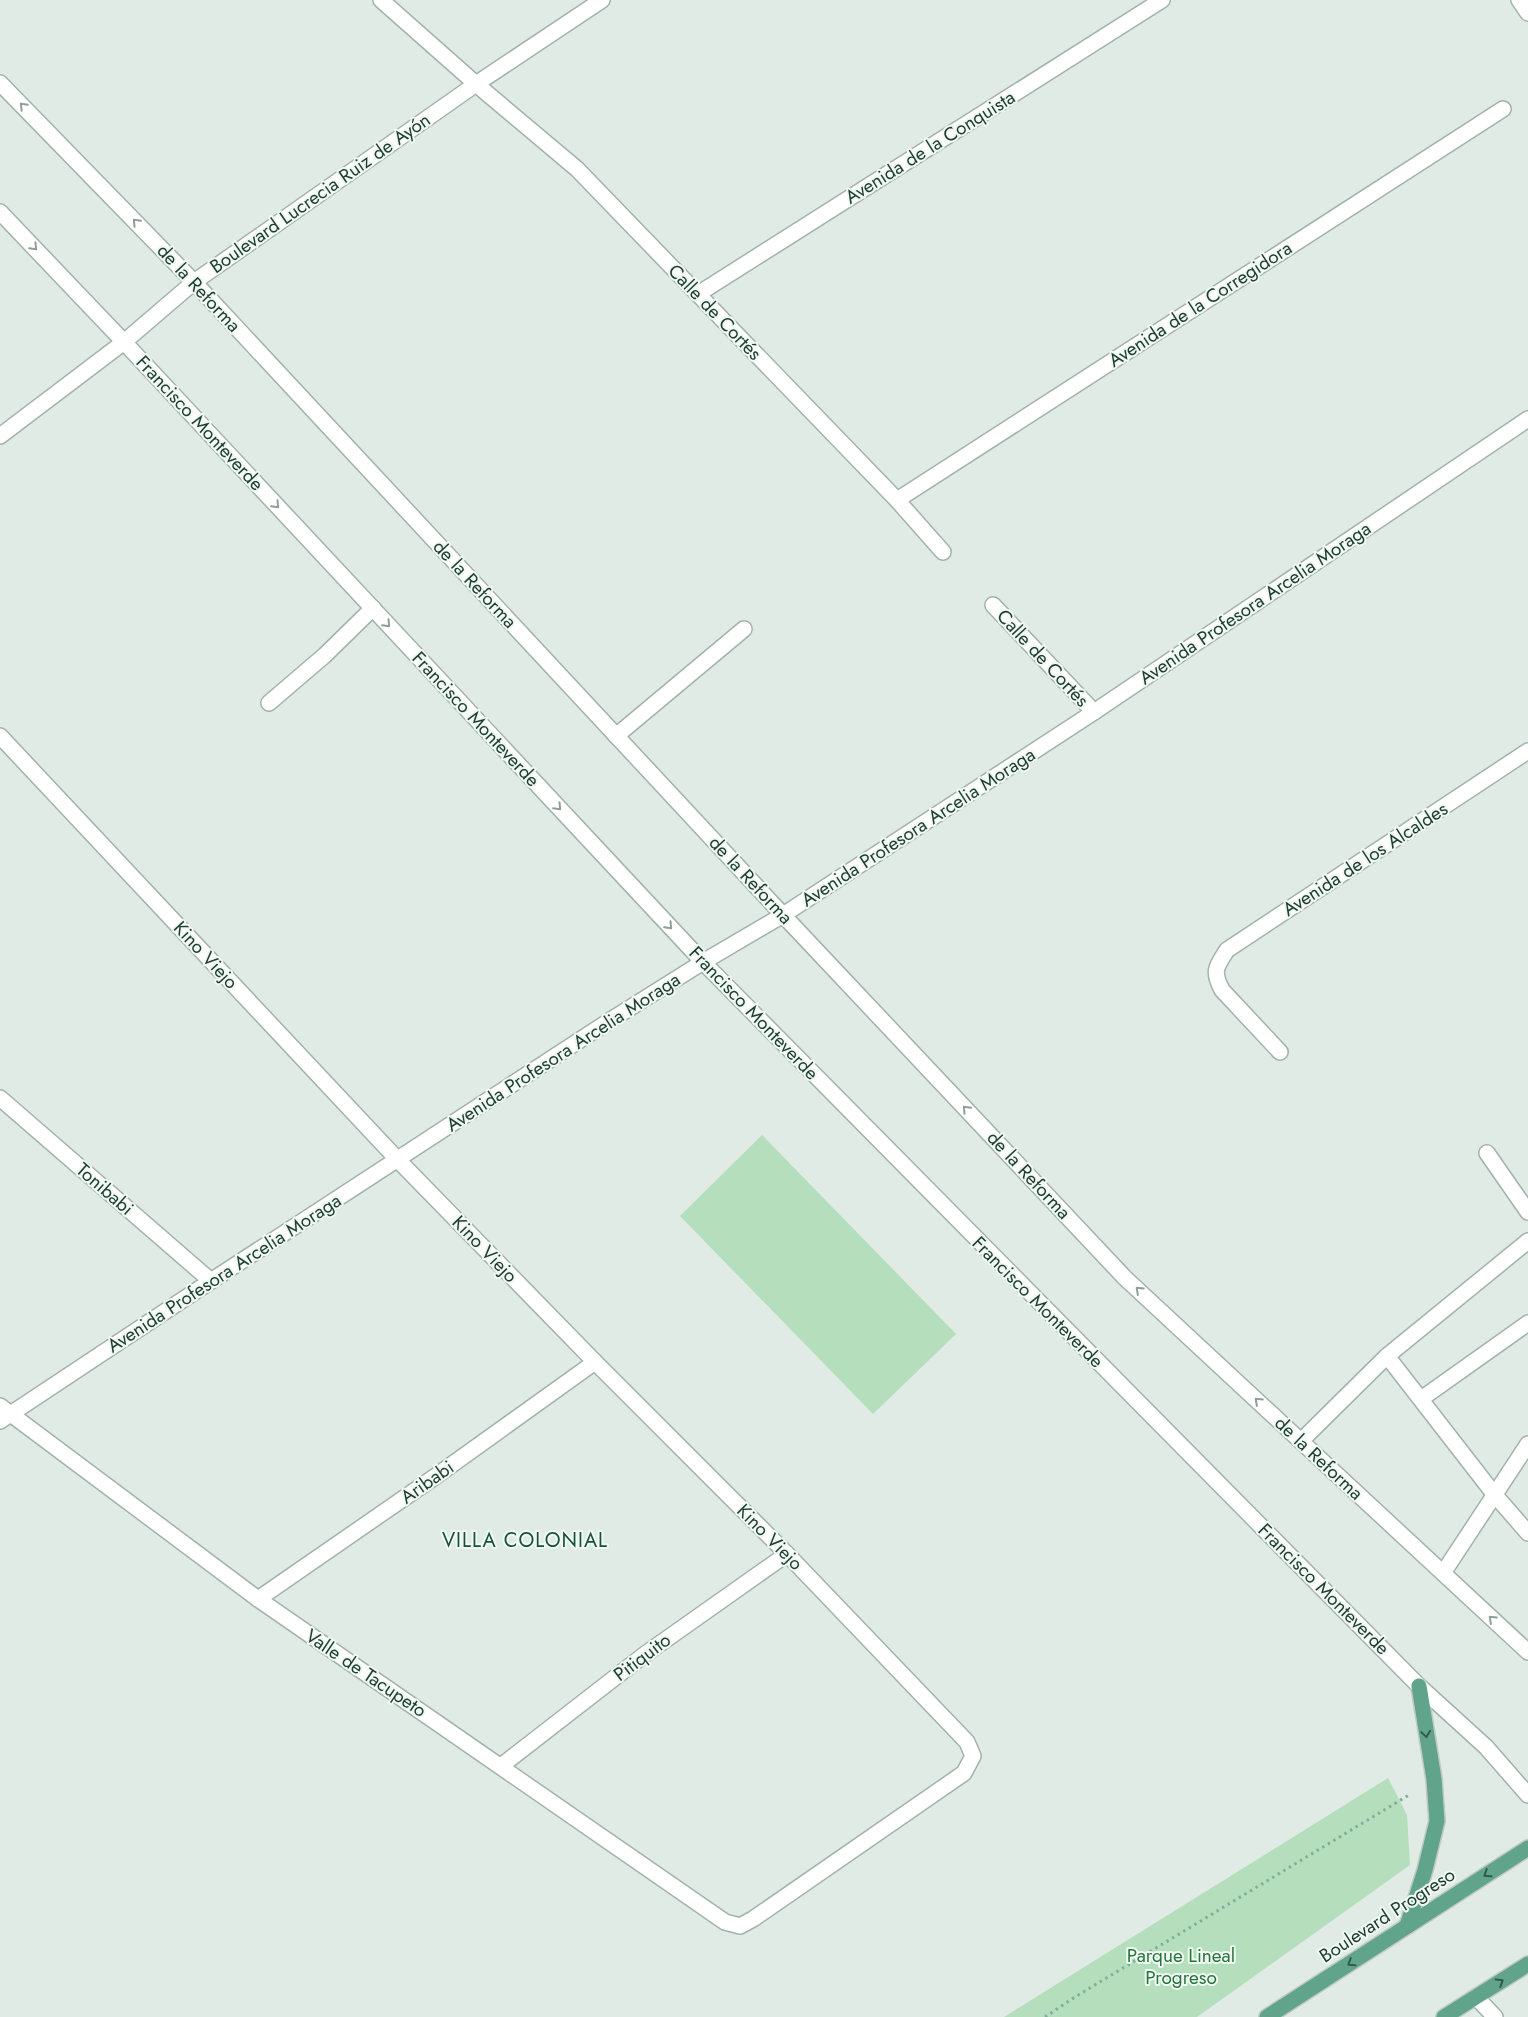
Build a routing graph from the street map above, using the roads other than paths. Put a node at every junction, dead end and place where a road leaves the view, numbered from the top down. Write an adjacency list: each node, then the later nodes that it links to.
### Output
1 (381, 0): 7 (street, Calle de Cortés)
2 (602, 0): 7 (street, Boulevard Lucrecia Ruiz de Ayón)
3 (1162, 0): 11 (street, Avenida de la Conquista)
4 (1519, 0): 5 (street)
5 (1528, 13)
6 (0, 83): 10 (street, de la Reforma, one-way to 6)
7 (476, 84): 10 (street, Boulevard Lucrecia Ruiz de Ayón); 11 (street, Calle de Cortés)
8 (1503, 109): 15 (street, Avenida de la Corregidora)
9 (0, 212): 12 (street, Francisco Monteverde, one-way to 12)
10 (194, 282): 12 (street, Boulevard Lucrecia Ruiz de Ayón); 23 (street, de la Reforma)
11 (698, 294): 15 (street, Calle de Cortés)
12 (124, 342): 14 (street, Boulevard Lucrecia Ruiz de Ayón); 18 (street, Francisco Monteverde, one-way to 18)
13 (1528, 420): 21 (street, Avenida Profesora Arcelia Moraga)
14 (0, 436)
15 (897, 500): 16 (street, Calle de Cortés)
16 (943, 552)
17 (993, 605): 21 (street, Calle de Cortés)
18 (373, 608): 20 (street); 26 (street, Francisco Monteverde, one-way to 26)
19 (744, 629): 23 (street)
20 (269, 703)
21 (1094, 712): 25 (street, Avenida Profesora Arcelia Moraga)
22 (0, 736): 30 (street, Kino Viejo)
23 (616, 736): 25 (street, de la Reforma)
24 (1528, 751): 27 (street, Avenida de los Alcaldes)
25 (783, 915): 26 (street, Avenida Profesora Arcelia Moraga); 39 (street, de la Reforma, one-way to 25)
26 (703, 962): 30 (street, Avenida Profesora Arcelia Moraga); 47 (street, Francisco Monteverde)
27 (1280, 1052)
28 (0, 1098): 33 (street, Tonibabi)
29 (1487, 1153): 31 (street)
30 (397, 1159): 33 (street, Avenida Profesora Arcelia Moraga); 36 (street, Kino Viejo)
31 (1528, 1212)
32 (1528, 1241): 35 (street)
33 (211, 1281): 38 (street, Avenida Profesora Arcelia Moraga)
34 (1528, 1323): 37 (street)
35 (1387, 1356): 37 (street); 39 (street)
36 (595, 1362): 43 (street, Kino Viejo); 45 (street, Aribabi)
37 (1421, 1399): 41 (street)
38 (4, 1414): 45 (street, Valle de Tacupeto)
39 (1301, 1441): 44 (street, de la Reforma)
40 (1528, 1444): 41 (street)
41 (1494, 1494): 42 (street); 44 (street)
42 (1528, 1533)
43 (787, 1554): 48 (street, Pitiquito); 51 (street, Kino Viejo)
44 (1443, 1573): 46 (street, de la Reforma, one-way to 44)
45 (258, 1599): 48 (street, Valle de Tacupeto)
46 (1528, 1652)
47 (1419, 1686): 49 (street, Francisco Monteverde); 52 (main road, one-way to 52)
48 (500, 1766): 51 (street, Valle de Tacupeto)
49 (1528, 1795)
50 (1528, 1848): 52 (main road, Boulevard Progreso, one-way to 52)
51 (740, 1926)
52 (1407, 1926): 55 (main road, Boulevard Progreso, one-way to 55)
53 (1528, 1964): 54 (main road, one-way to 53)
54 (1476, 1997): 56 (main road); 57 (street)
55 (1267, 2017)
56 (1444, 2017)
57 (1495, 2017)

